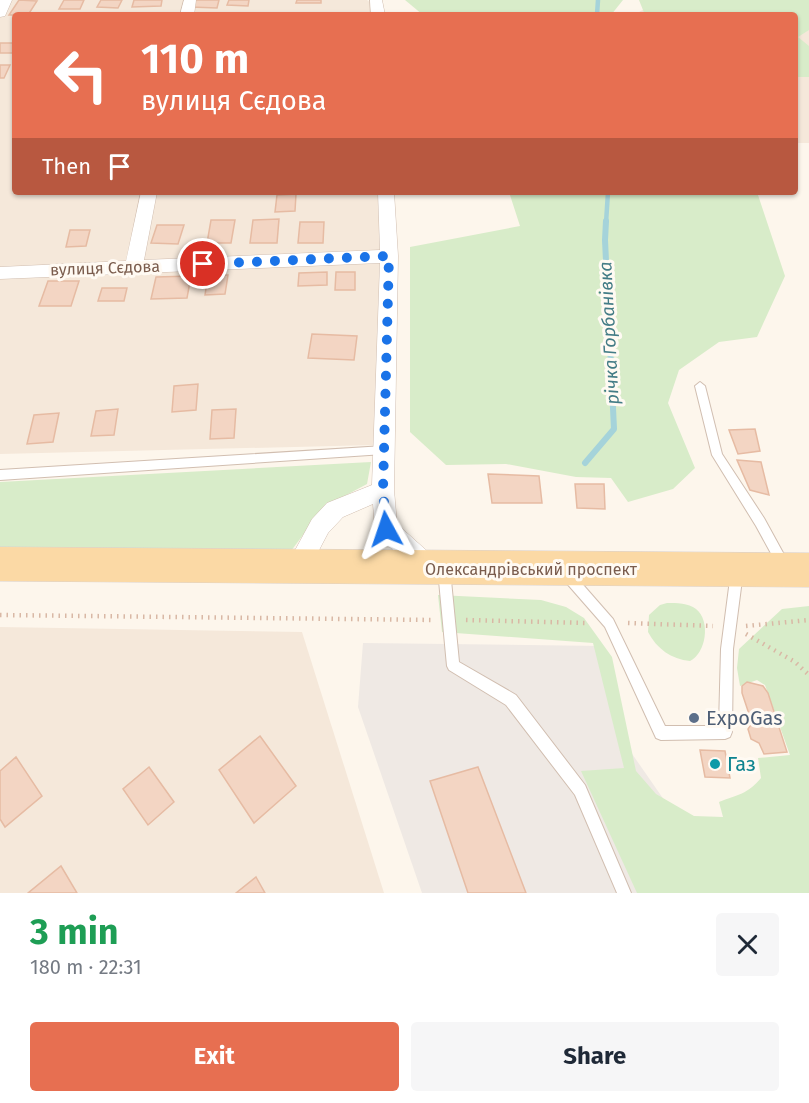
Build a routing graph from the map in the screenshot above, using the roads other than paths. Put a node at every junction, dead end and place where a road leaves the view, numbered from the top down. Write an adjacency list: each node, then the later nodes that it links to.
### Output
1 (6, 0): 2 (street)
2 (0, 13)
3 (148, 195): 6 (street)
4 (386, 195): 5 (street)
5 (389, 256): 6 (street, вулиця Сєдова); 9 (street)
6 (134, 267): 7 (street, вулиця Сєдова)
7 (0, 273)
8 (700, 386): 16 (lane)
9 (384, 450): 10 (lane); 11 (street)
10 (0, 475)
11 (383, 490): 13 (street); 14 (street)
12 (0, 564): 13 (main road, Олександрівський проспект)
13 (298, 567): 14 (main road, Олександрівський проспект)
14 (436, 568): 15 (main road, Олександрівський проспект); 18 (lane)
15 (561, 568): 17 (main road, Олександрівський проспект); 17 (lane)
16 (797, 570): 17 (main road, Олександрівський проспект)
17 (737, 571)
18 (624, 893)

